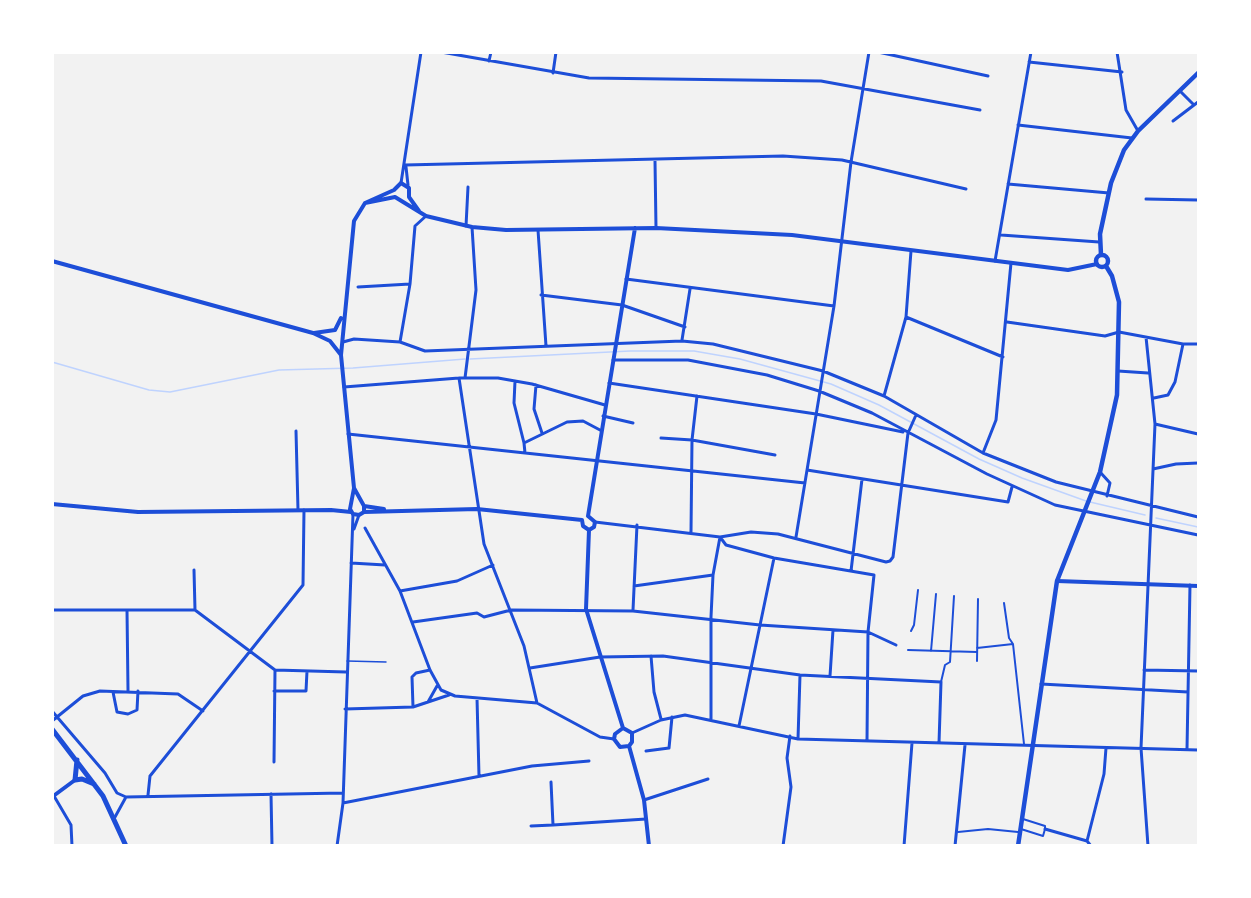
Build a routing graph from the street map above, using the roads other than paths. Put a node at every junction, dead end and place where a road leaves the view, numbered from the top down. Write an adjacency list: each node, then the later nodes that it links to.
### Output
1 (421, 52): 26 (street)
2 (441, 52): 9 (street)
3 (491, 52): 9 (street)
4 (556, 52): 12 (street)
5 (869, 52): 15 (street)
6 (878, 52): 14 (street)
7 (1031, 52): 10 (street)
8 (1117, 52): 11 (street)
9 (489, 61): 12 (street)
10 (1029, 62): 11 (street); 21 (street)
11 (1122, 72): 22 (street)
12 (553, 73): 15 (street)
13 (1198, 73): 16 (main road)
14 (988, 76)
15 (862, 89): 19 (street); 25 (street)
16 (1181, 92): 18 (street); 22 (main road)
17 (1198, 102): 18 (street)
18 (1193, 105): 20 (street)
19 (980, 110)
20 (1173, 121)
21 (1018, 125): 23 (street); 28 (street)
22 (1138, 131): 23 (main road)
23 (1132, 138): 33 (main road)
24 (656, 161): 25 (street); 26 (street); 43 (street)
25 (851, 162): 31 (street); 46 (street)
26 (405, 165): 27 (street); 29 (street)
27 (400, 183): 29 (street); 32 (street)
28 (1008, 184): 33 (street); 45 (street)
29 (408, 185): 34 (street)
30 (468, 187): 41 (street)
31 (966, 189)
32 (394, 190): 35 (street); 39 (street)
33 (1108, 193): 47 (main road)
34 (409, 196): 37 (street); 40 (street)
35 (395, 197): 37 (street); 39 (street)
36 (1146, 199): 38 (street)
37 (403, 200): 40 (street)
38 (1198, 200)
39 (365, 203): 62 (street)
40 (424, 215): 41 (street); 56 (street)
41 (469, 226): 44 (street); 80 (street)
42 (635, 228): 43 (street); 44 (street); 55 (street)
43 (656, 228): 46 (street)
44 (538, 230): 59 (street)
45 (1000, 235): 47 (street); 51 (street)
46 (841, 239): 48 (street); 61 (street)
47 (1099, 242): 49 (main road)
48 (910, 251): 51 (street); 63 (street)
49 (1101, 255): 53 (main road); 54 (main road)
50 (52, 261): 68 (street)
51 (995, 261): 52 (street)
52 (1011, 263): 53 (street); 64 (street)
53 (1097, 264): 54 (main road)
54 (1106, 266): 67 (main road)
55 (626, 279): 58 (street); 60 (street)
56 (410, 284): 57 (street); 74 (street)
57 (358, 287)
58 (690, 289): 61 (street); 65 (street)
59 (541, 295): 60 (street); 79 (street)
60 (622, 305): 65 (street); 76 (street)
61 (834, 306): 85 (street)
62 (344, 312): 66 (street); 69 (street)
63 (906, 317): 82 (street); 95 (street)
64 (1007, 322): 67 (street); 82 (street)
65 (685, 327): 72 (street)
66 (333, 331): 68 (street); 69 (street); 75 (street)
67 (1119, 332): 70 (street); 84 (main road)
68 (313, 333): 75 (street)
69 (343, 334): 71 (street); 73 (street)
70 (1146, 337): 77 (street); 86 (street)
71 (354, 339): 73 (street); 74 (street)
72 (682, 341): 76 (street); 85 (street)
73 (342, 342): 75 (street); 81 (street)
74 (400, 342): 80 (street)
75 (332, 343): 81 (street)
76 (616, 344): 79 (street); 83 (street)
77 (1183, 344): 78 (street); 96 (street)
78 (1198, 344)
79 (546, 346): 80 (street)
80 (469, 351): 88 (street)
81 (341, 356): 92 (street)
82 (1003, 357): 114 (street)
83 (613, 359): 90 (street); 93 (street)
84 (1118, 371): 86 (street); 121 (main road)
85 (823, 373): 93 (street); 95 (street)
86 (1148, 373): 96 (street)
87 (459, 378): 88 (street); 92 (street); 112 (street)
88 (465, 378): 89 (street)
89 (514, 381): 91 (street); 111 (street)
90 (609, 383): 94 (street); 97 (street)
91 (536, 385): 97 (street); 107 (street)
92 (344, 387): 106 (street)
93 (819, 390): 98 (street); 105 (street)
94 (697, 396): 98 (street); 110 (street)
95 (884, 396): 99 (street)
96 (1154, 398): 102 (street)
97 (605, 405): 100 (street)
98 (816, 414): 105 (street); 120 (street)
99 (916, 415): 105 (street); 114 (street)
100 (603, 416): 101 (street); 103 (street)
101 (633, 423)
102 (1155, 424): 108 (street); 118 (street)
103 (600, 430): 107 (street); 116 (street)
104 (296, 431): 135 (street)
105 (908, 433): 124 (street); 125 (street)
106 (348, 434): 112 (street); 126 (street)
107 (542, 434): 111 (street)
108 (1198, 434)
109 (661, 438): 110 (street)
110 (692, 440): 115 (street); 119 (street)
111 (524, 443): 113 (street)
112 (469, 446): 113 (street); 134 (street)
113 (525, 453): 116 (street)
114 (983, 453): 127 (street)
115 (775, 455)
116 (596, 460): 119 (street); 141 (street)
117 (1198, 463): 118 (street)
118 (1153, 469): 132 (street)
119 (692, 470): 123 (street); 150 (street)
120 (807, 470): 122 (street); 123 (street)
121 (1100, 472): 127 (main road); 128 (street)
122 (862, 479): 124 (street); 154 (street)
123 (805, 483): 153 (street)
124 (902, 485): 125 (street); 154 (street)
125 (1012, 487): 139 (street)
126 (354, 488): 129 (street); 133 (street)
127 (1091, 492): 128 (street); 139 (main road)
128 (1107, 496): 132 (street)
129 (360, 501): 131 (street); 133 (street)
130 (52, 504): 135 (street)
131 (364, 506): 137 (street); 138 (street)
132 (1151, 506): 142 (street); 146 (street)
133 (352, 509): 136 (street); 140 (street); 148 (street)
134 (477, 509): 137 (street); 143 (street); 158 (street)
135 (298, 510): 136 (street)
136 (304, 510): 191 (street)
137 (393, 510): 138 (street)
138 (364, 512): 140 (street)
139 (1083, 512): 146 (street); 162 (main road)
140 (359, 516): 148 (street)
141 (588, 516): 143 (street); 144 (street)
142 (1198, 518)
143 (582, 520): 149 (street)
144 (596, 522): 145 (street); 149 (street)
145 (637, 525): 150 (street); 165 (street)
146 (1150, 525): 151 (street); 163 (street)
147 (366, 528): 157 (street)
148 (353, 530): 156 (street)
149 (589, 530): 173 (street)
150 (692, 532): 152 (street)
151 (1198, 535)
152 (720, 537): 153 (street); 155 (street); 161 (street)
153 (796, 537): 154 (street)
154 (853, 552): 160 (street)
155 (774, 558): 160 (street); 181 (street)
156 (351, 563): 157 (street); 195 (street)
157 (385, 565): 168 (street)
158 (493, 565): 168 (street); 177 (street)
159 (194, 570): 176 (street)
160 (851, 572): 184 (street)
161 (713, 575): 165 (street); 179 (street)
162 (1057, 580): 163 (street); 212 (main road)
163 (1147, 584): 164 (street); 203 (street)
164 (1190, 585): 166 (street); 205 (street)
165 (634, 586): 178 (street)
166 (1198, 586)
167 (918, 590): 183 (street)
168 (400, 591): 180 (street)
169 (936, 594): 189 (street)
170 (954, 596): 192 (street)
171 (978, 599): 187 (street)
172 (1004, 603): 185 (street)
173 (586, 609): 177 (street); 178 (street); 194 (street)
174 (52, 610): 175 (street)
175 (127, 610): 176 (street); 214 (street)
176 (195, 610): 191 (street)
177 (511, 610): 180 (street); 199 (street)
178 (633, 611): 179 (street)
179 (711, 617): 181 (street); 198 (street)
180 (413, 622): 202 (street)
181 (760, 625): 182 (street); 200 (street)
182 (833, 630): 184 (street); 209 (street)
183 (911, 631)
184 (868, 632): 186 (street); 210 (street)
185 (1013, 644): 187 (street); 243 (street)
186 (896, 645)
187 (977, 648): 190 (street)
188 (908, 650): 189 (street)
189 (931, 652): 192 (street)
190 (977, 652): 192 (street); 196 (street)
191 (251, 653): 201 (street); 227 (street)
192 (951, 653): 211 (street)
193 (651, 656): 194 (street); 198 (street); 230 (street)
194 (600, 657): 199 (street); 234 (street)
195 (346, 661): 197 (lane); 207 (street)
196 (977, 661)
197 (386, 662)
198 (712, 662): 200 (street); 231 (street)
199 (531, 669): 222 (street)
200 (750, 669): 208 (street); 233 (street)
201 (275, 670): 204 (street); 218 (street)
202 (430, 670): 213 (street); 224 (street)
203 (1144, 670): 205 (street); 215 (street)
204 (307, 671): 207 (street); 218 (street)
205 (1188, 671): 206 (street); 219 (street)
206 (1198, 671)
207 (346, 672): 225 (street)
208 (800, 675): 209 (street); 238 (street)
209 (830, 677): 210 (street)
210 (868, 679): 211 (street); 240 (street)
211 (941, 682): 242 (street)
212 (1041, 684): 215 (street); 245 (main road)
213 (437, 686): 220 (street); 223 (street)
214 (128, 690): 216 (street); 217 (street)
215 (1143, 690): 219 (street); 248 (street)
216 (112, 691): 217 (street); 228 (street)
217 (138, 691): 227 (street)
218 (274, 691): 254 (street)
219 (1188, 692): 249 (street)
220 (450, 695): 221 (street); 223 (street)
221 (477, 698): 222 (street); 256 (street)
222 (537, 703): 239 (street)
223 (427, 704): 224 (street)
224 (412, 707): 225 (street)
225 (345, 709): 261 (street)
226 (52, 711): 228 (street)
227 (203, 711): 263 (street)
228 (57, 717): 232 (street); 265 (street)
229 (672, 717): 230 (street); 231 (street); 251 (street)
230 (661, 720): 236 (street)
231 (711, 720): 233 (street)
232 (52, 721)
233 (738, 726): 237 (street)
234 (623, 728): 236 (street); 239 (street)
235 (52, 729): 252 (main road)
236 (632, 733): 246 (street)
237 (790, 736): 238 (street); 282 (street)
238 (798, 738): 240 (street)
239 (614, 739): 246 (street)
240 (867, 741): 241 (street)
241 (912, 743): 242 (street); 283 (street)
242 (939, 743): 244 (street)
243 (1024, 744): 244 (street); 245 (street)
244 (966, 745): 275 (street)
245 (1033, 745): 247 (street); 270 (main road)
246 (629, 746): 266 (street)
247 (1106, 748): 248 (street); 276 (street)
248 (1141, 748): 249 (street); 287 (street)
249 (1187, 749): 250 (street)
250 (1198, 750)
251 (646, 752)
252 (77, 760): 255 (main road); 258 (main road)
253 (589, 761): 256 (street)
254 (274, 762)
255 (86, 771): 258 (street); 260 (main road)
256 (479, 776): 267 (street)
257 (708, 779): 266 (street)
258 (75, 780): 260 (main road); 264 (street)
259 (551, 782): 271 (street)
260 (95, 784): 268 (main road)
261 (343, 793): 262 (street); 267 (street)
262 (271, 794): 263 (street); 279 (street)
263 (148, 795): 265 (street)
264 (53, 796): 278 (street)
265 (126, 796): 268 (street)
266 (644, 800): 269 (street)
267 (343, 803): 280 (street)
268 (115, 817): 277 (main road)
269 (646, 819): 271 (street); 281 (street)
270 (1023, 819): 273 (street); 274 (main road)
271 (553, 825): 272 (street)
272 (531, 826)
273 (1045, 829): 274 (street); 276 (street)
274 (1021, 831): 275 (street); 285 (main road)
275 (958, 832): 284 (street)
276 (1088, 841): 286 (street)
277 (125, 843)
278 (72, 846)
279 (272, 846)
280 (337, 846)
281 (649, 846)
282 (783, 846)
283 (904, 846)
284 (955, 846)
285 (1018, 846)
286 (1091, 846)
287 (1148, 846)

